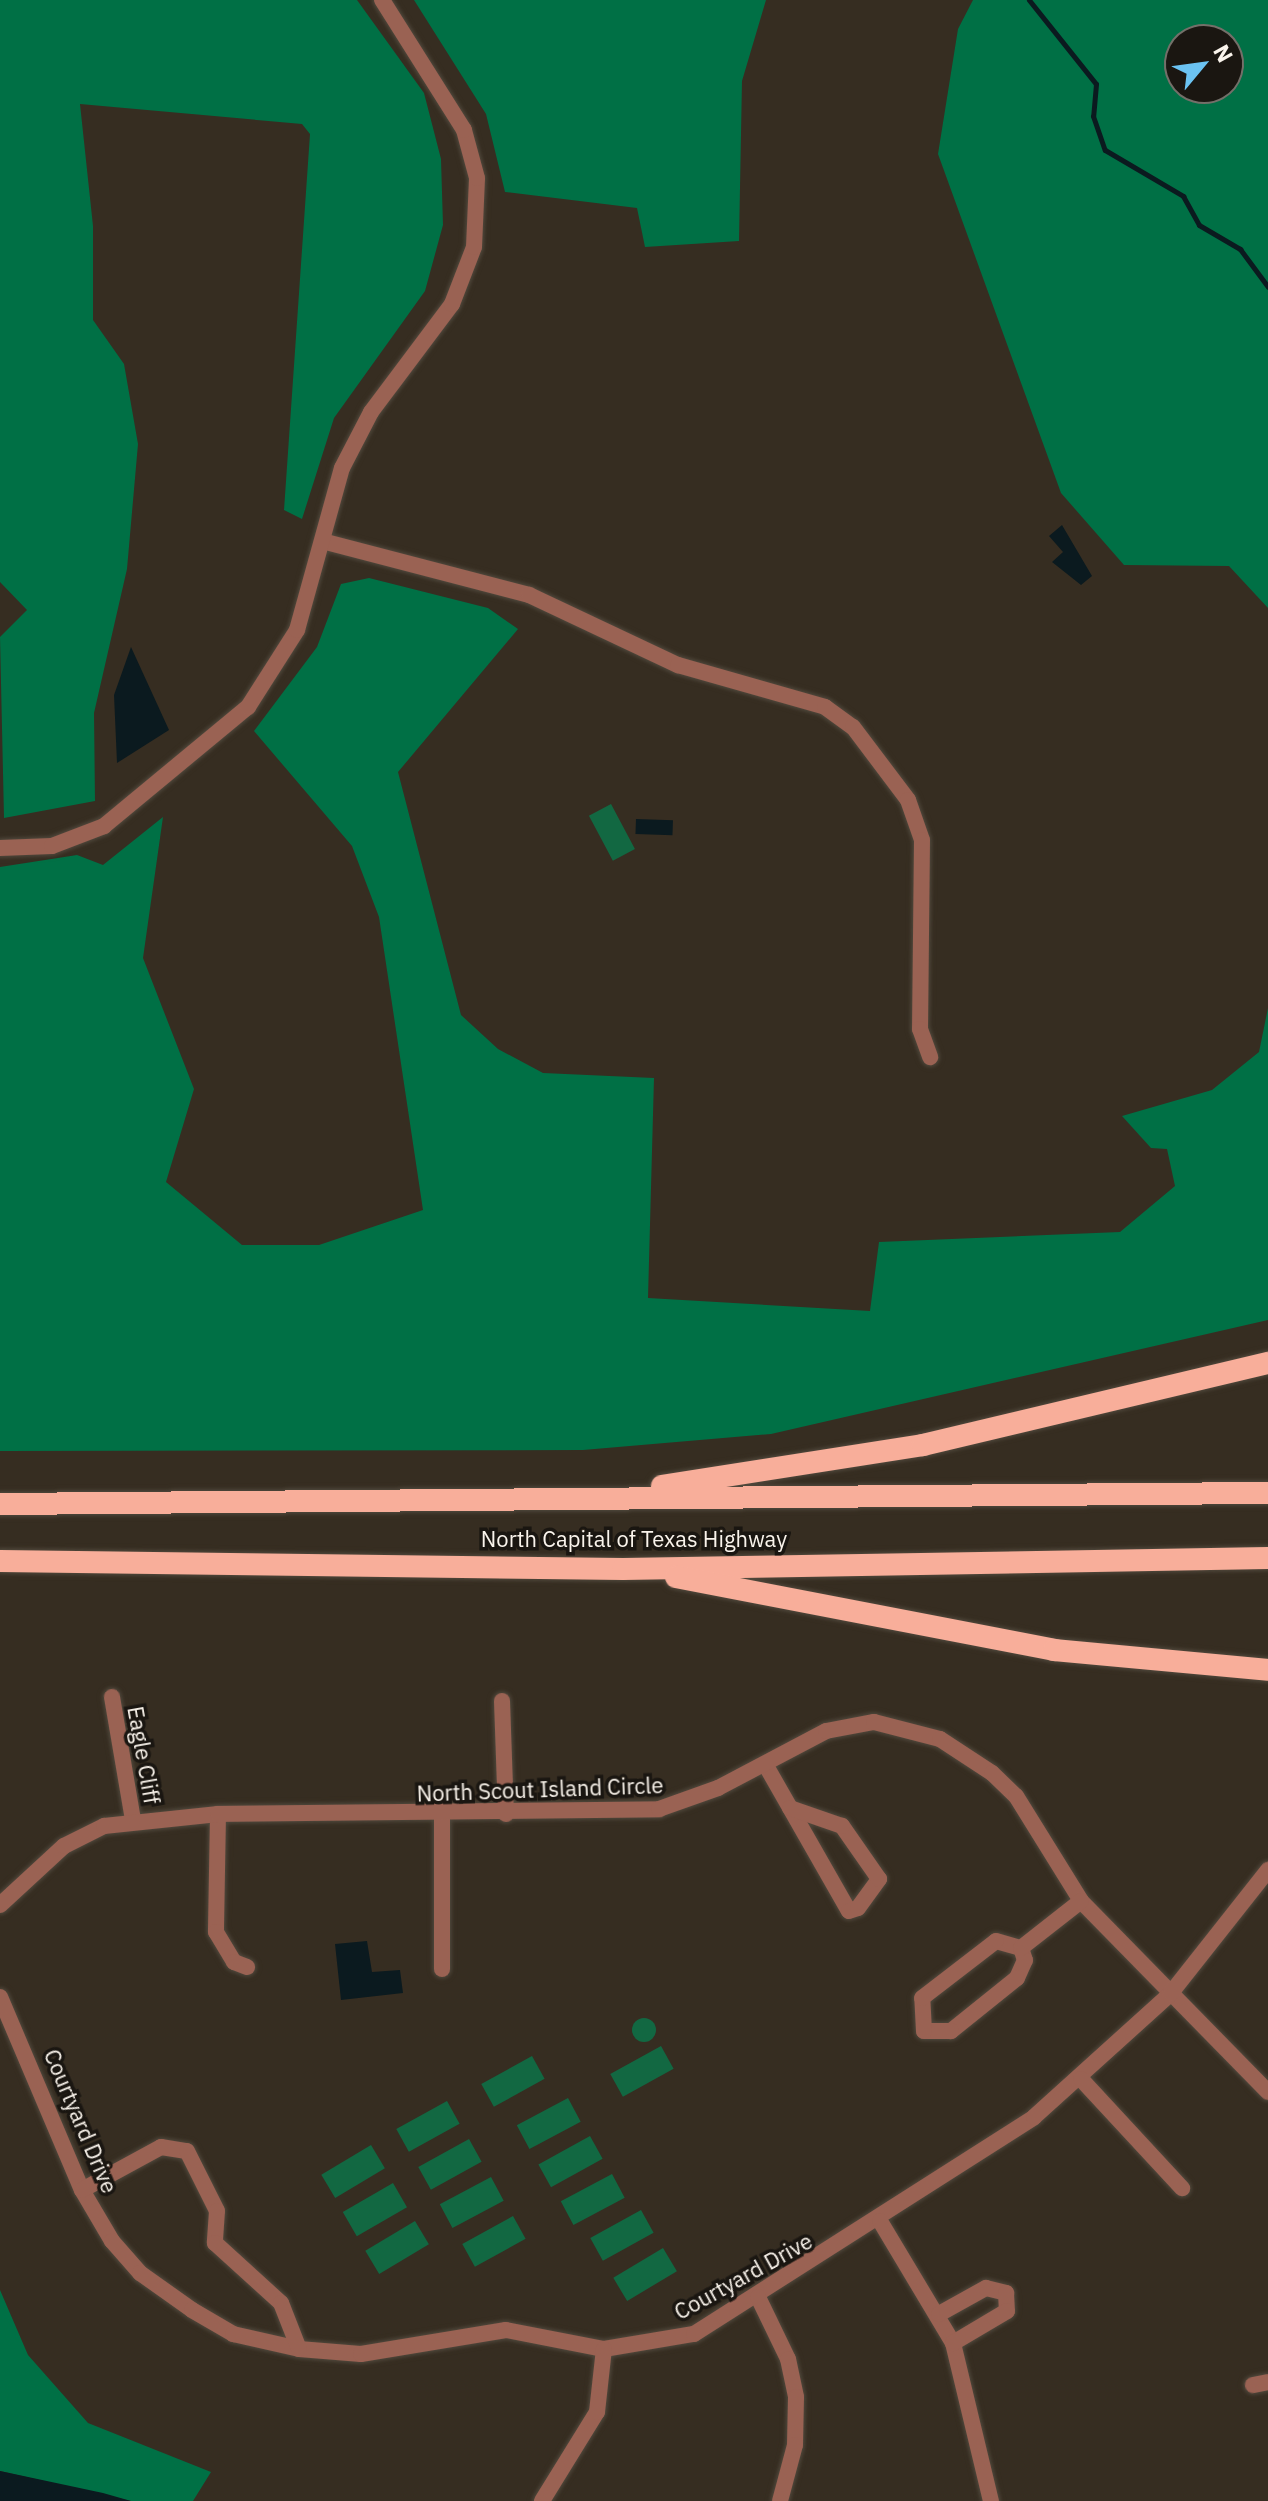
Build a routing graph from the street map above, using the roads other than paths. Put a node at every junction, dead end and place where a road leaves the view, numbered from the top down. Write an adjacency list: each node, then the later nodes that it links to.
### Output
1 (382, 0): 2 (street)
2 (326, 542): 3 (street); 4 (street)
3 (0, 848)
4 (930, 1057)
5 (1268, 1363): 7 (highway)
6 (1268, 1370): 7 (highway)
7 (1211, 1376): 9 (highway)
8 (1268, 1493): 9 (highway, North Capital of Texas Highway)
9 (597, 1497): 10 (highway, North Capital of Texas Highway)
10 (0, 1504)
11 (1268, 1558): 13 (highway, North Capital of Texas Highway)
12 (0, 1561): 13 (highway, North Capital of Texas Highway)
13 (623, 1569): 14 (highway)
14 (1268, 1670)
15 (112, 1697): 22 (street, Eagle Cliff)
16 (502, 1701): 20 (street)
17 (765, 1764): 18 (street); 20 (street, North Scout Island Circle); 24 (street, North Scout Island Circle)
18 (790, 1808): 18 (street)
19 (218, 1814): 21 (street, North Scout Island Circle); 22 (street, North Scout Island Circle); 27 (street)
20 (506, 1814): 21 (street, North Scout Island Circle)
21 (442, 1816): 28 (street)
22 (133, 1820): 25 (street, North Scout Island Circle)
23 (1268, 1870): 29 (street, Courtyard Drive)
24 (1081, 1901): 26 (street); 29 (street, North Scout Island Circle)
25 (0, 1905)
26 (1021, 1948): 26 (street)
27 (247, 1967)
28 (442, 1969)
29 (1171, 1993): 31 (street, Courtyard Drive); 32 (street, North Scout Island Circle)
30 (0, 1997): 34 (street, Courtyard Drive)
31 (1081, 2079): 33 (street); 35 (street, Courtyard Drive)
32 (1268, 2092)
33 (1182, 2188)
34 (82, 2190): 39 (street, Courtyard Drive); 39 (street)
35 (880, 2221): 36 (street, Courtyard Drive); 37 (street)
36 (758, 2297): 40 (street, Courtyard Drive); 42 (street)
37 (939, 2314): 38 (street); 38 (street)
38 (953, 2343): 43 (street)
39 (299, 2349): 40 (street, Courtyard Drive)
40 (604, 2349): 41 (street)
41 (542, 2501)
42 (780, 2501)
43 (991, 2501)

